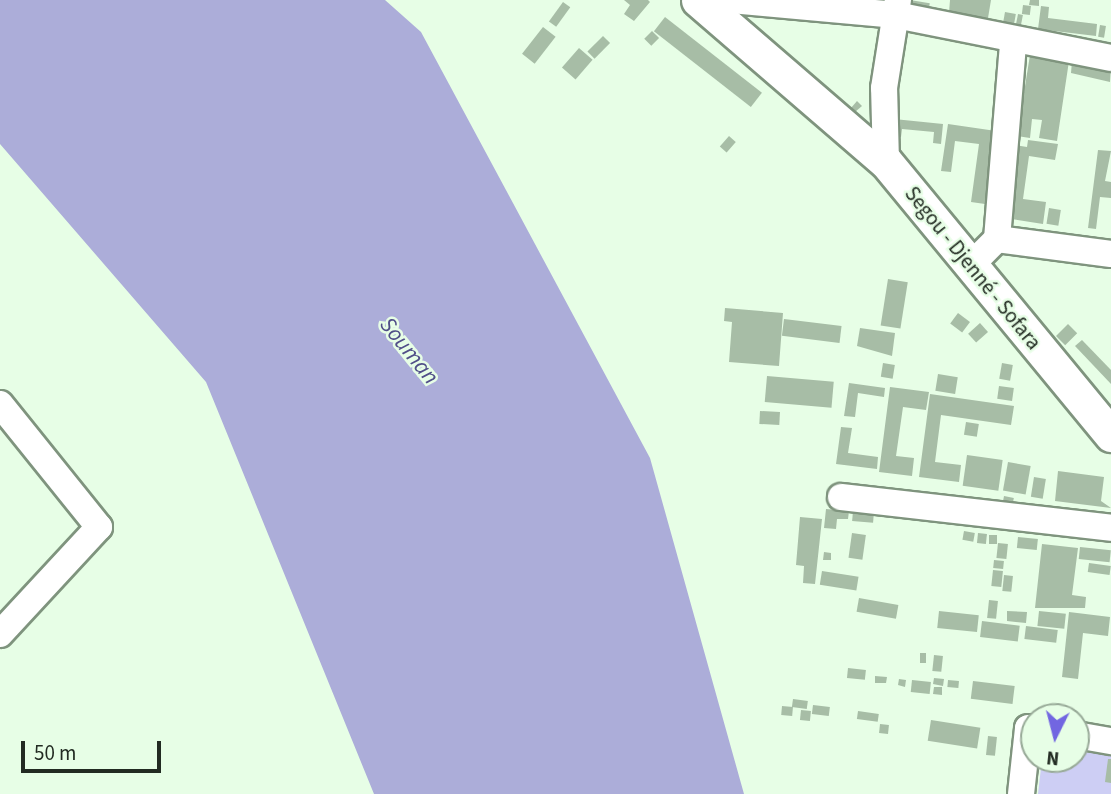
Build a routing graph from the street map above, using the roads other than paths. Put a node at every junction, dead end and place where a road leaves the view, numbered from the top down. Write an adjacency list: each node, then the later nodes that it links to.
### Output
1 (704, 5): 2 (street); 5 (main road, Segou - Djenné - Sofara)
2 (897, 8): 3 (street); 5 (street)
3 (1013, 43): 4 (street); 6 (street)
4 (1111, 58)
5 (886, 162): 8 (main road, Segou - Djenné - Sofara)
6 (997, 239): 7 (street); 8 (street)
7 (1111, 254)
8 (974, 262): 10 (main road, Segou - Djenné - Sofara)
9 (0, 404): 13 (street)
10 (1111, 435)
11 (841, 497): 12 (street)
12 (1111, 528)
13 (0, 634)
14 (1090, 737): 15 (street)
15 (1111, 741)
16 (1023, 773): 17 (street)
17 (1021, 794)

